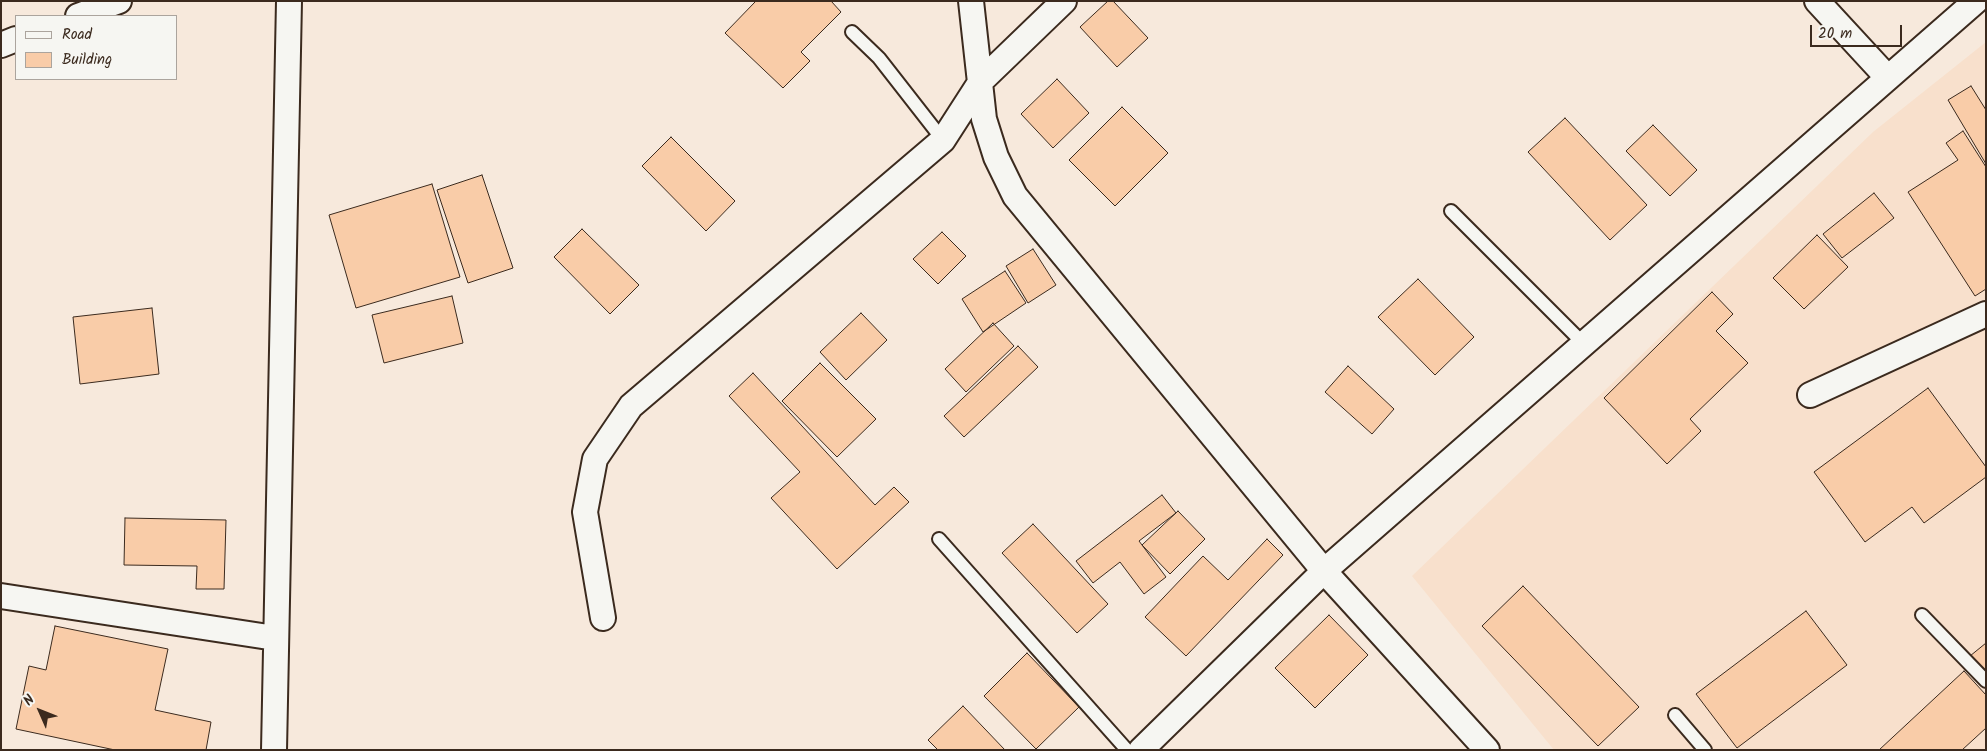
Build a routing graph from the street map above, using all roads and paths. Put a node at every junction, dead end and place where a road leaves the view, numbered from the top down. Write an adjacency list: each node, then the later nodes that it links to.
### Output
1 (119, 1): 7 (street)
2 (289, 1): 23 (street)
3 (971, 1): 12 (street)
4 (1064, 1): 12 (street)
5 (1817, 1): 11 (street)
6 (1976, 1): 11 (street)
7 (81, 15)
8 (852, 32): 13 (lane)
9 (15, 39): 10 (street)
10 (1, 45)
11 (1888, 78): 16 (street)
12 (981, 81): 13 (street); 19 (street)
13 (943, 140): 22 (street)
14 (1451, 211): 16 (lane)
15 (1986, 314): 17 (street)
16 (1584, 344): 19 (street)
17 (1810, 396)
18 (939, 539): 27 (lane)
19 (1324, 571): 28 (street); 29 (street)
20 (1, 596): 23 (street)
21 (1922, 615): 24 (lane)
22 (603, 618)
23 (275, 638): 26 (street)
24 (1986, 681)
25 (1675, 715): 30 (lane)
26 (274, 750)
27 (1127, 750)
28 (1141, 750)
29 (1487, 750)
30 (1705, 750)

